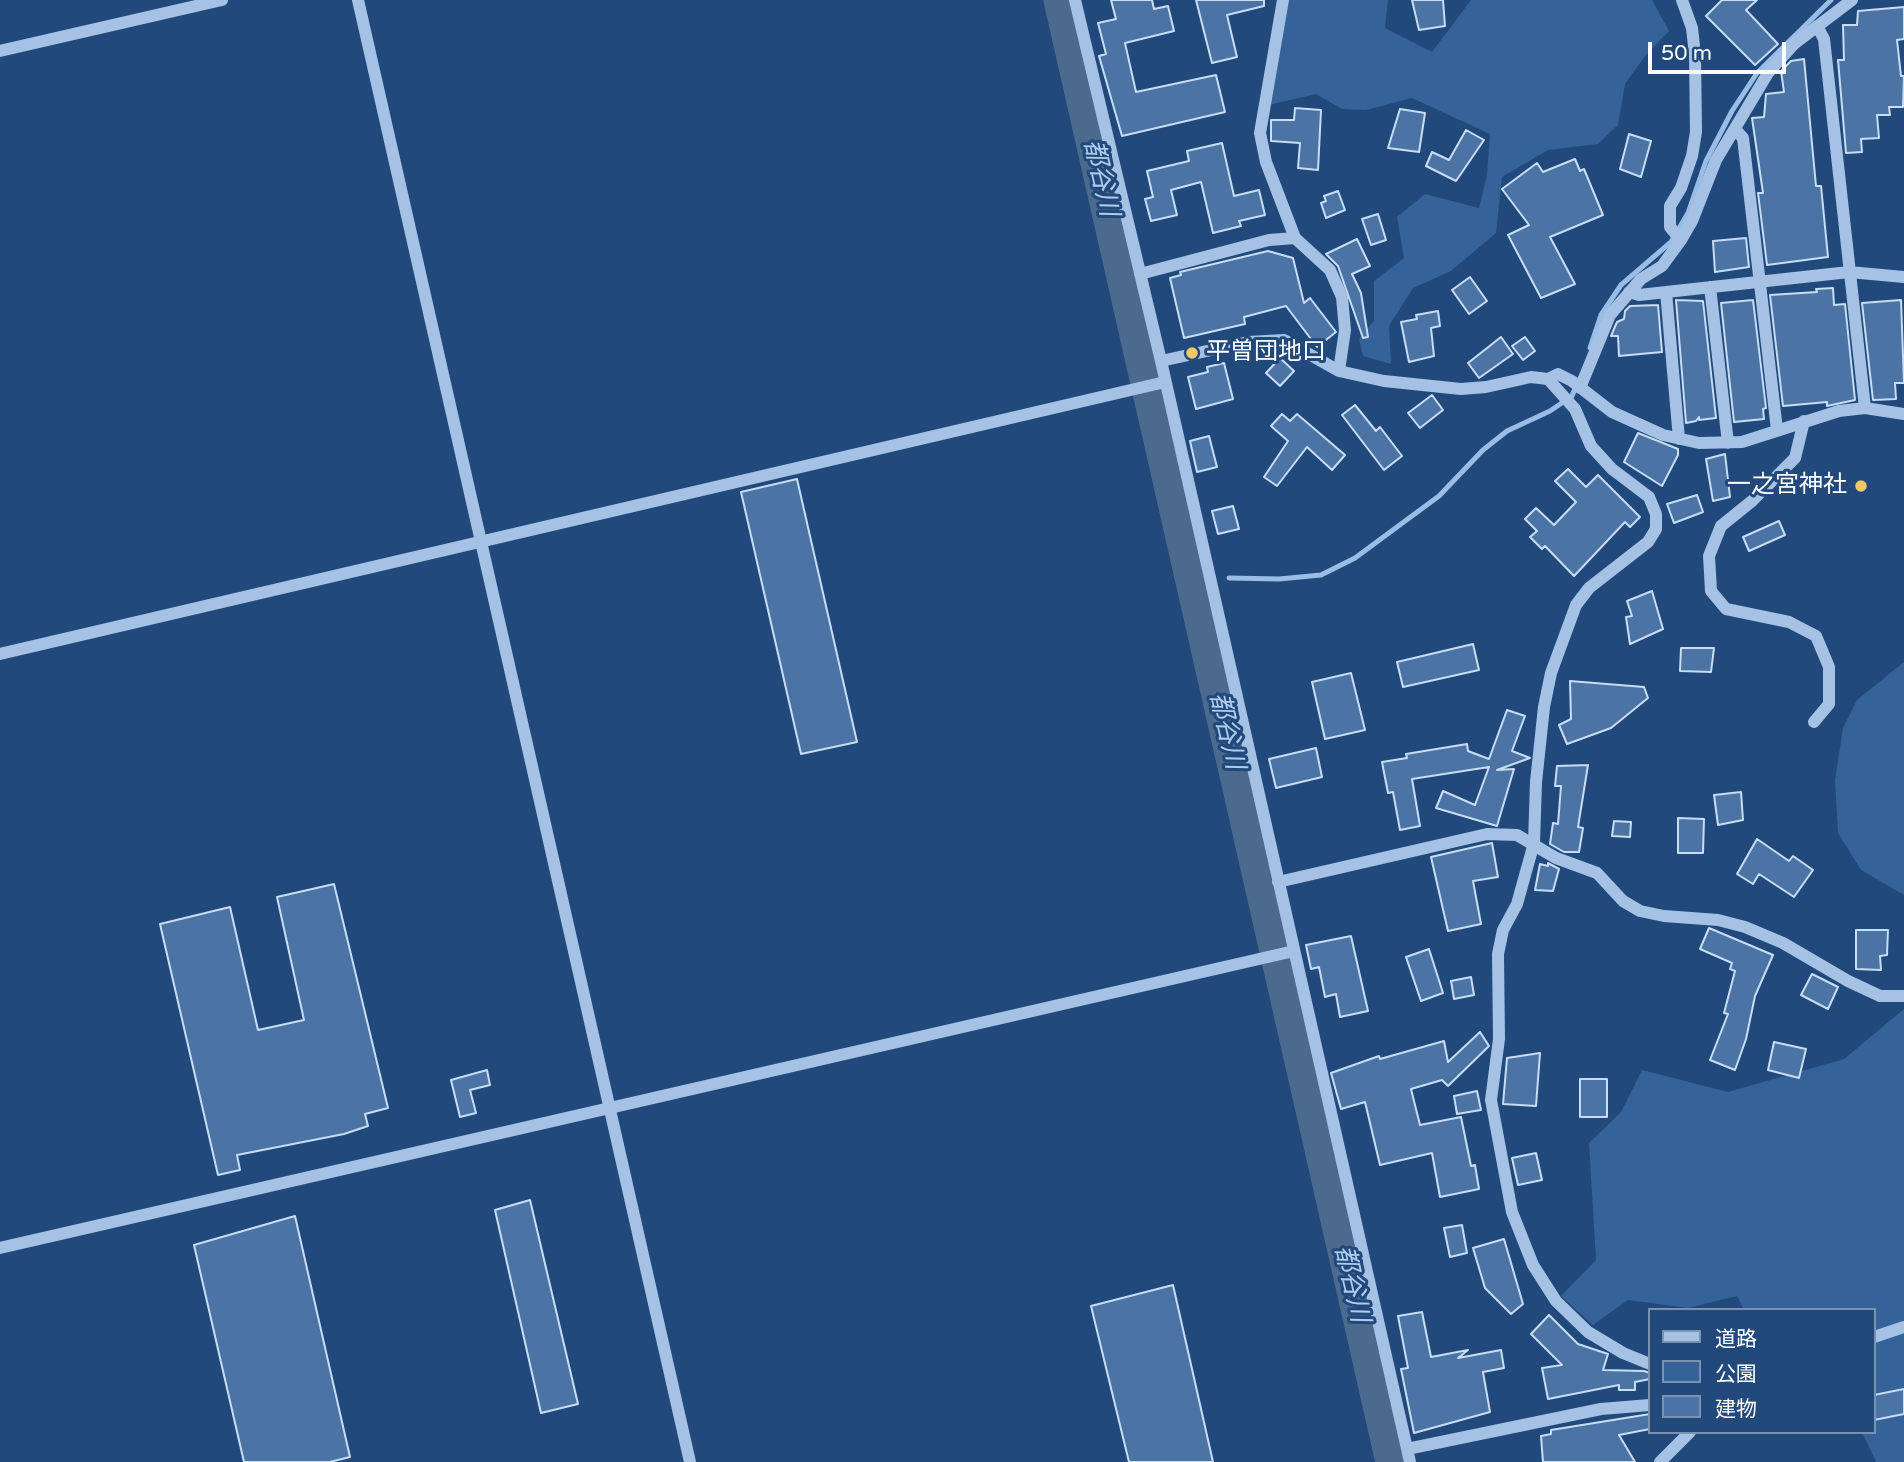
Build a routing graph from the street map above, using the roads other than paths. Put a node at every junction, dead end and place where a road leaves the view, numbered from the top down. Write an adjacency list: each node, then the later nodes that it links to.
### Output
1 (222, 0): 8 (street)
2 (358, 0): 30 (street)
3 (1075, 0): 13 (street)
4 (1283, 0): 11 (street)
5 (1682, 0): 10 (street)
6 (1852, 0): 7 (street)
7 (1817, 26): 9 (street); 12 (street)
8 (0, 51)
9 (1735, 128): 10 (street); 15 (street)
10 (1676, 235): 17 (street)
11 (1295, 237): 13 (street); 20 (street)
12 (1849, 272): 14 (street); 15 (street); 24 (street)
13 (1140, 274): 19 (street)
14 (1904, 277)
15 (1758, 282): 16 (street); 27 (street)
16 (1710, 287): 18 (street); 29 (street)
17 (1629, 292): 18 (street); 23 (street)
18 (1666, 292): 28 (street)
19 (1161, 361): 20 (street); 22 (street)
20 (1339, 372): 21 (street)
21 (1548, 379): 23 (street); 33 (street)
22 (1162, 383): 30 (street); 34 (street)
23 (1580, 388): 28 (street)
24 (1865, 408): 25 (street); 26 (street)
25 (1904, 414)
26 (1804, 421): 27 (street); 32 (street)
27 (1777, 430): 29 (street)
28 (1679, 439): 29 (street)
29 (1728, 443)
30 (481, 541): 31 (street); 37 (street)
31 (0, 654)
32 (1814, 722)
33 (1534, 843): 34 (street); 36 (street); 41 (street)
34 (1278, 882): 35 (street)
35 (1289, 952): 37 (street); 44 (street)
36 (1904, 996)
37 (608, 1108): 38 (street); 45 (street)
38 (0, 1248)
39 (1904, 1327): 40 (street)
40 (1876, 1335)
41 (1648, 1363)
42 (1648, 1405): 44 (street)
43 (1688, 1434): 46 (street)
44 (1409, 1455)
45 (690, 1462)
46 (1660, 1462)

